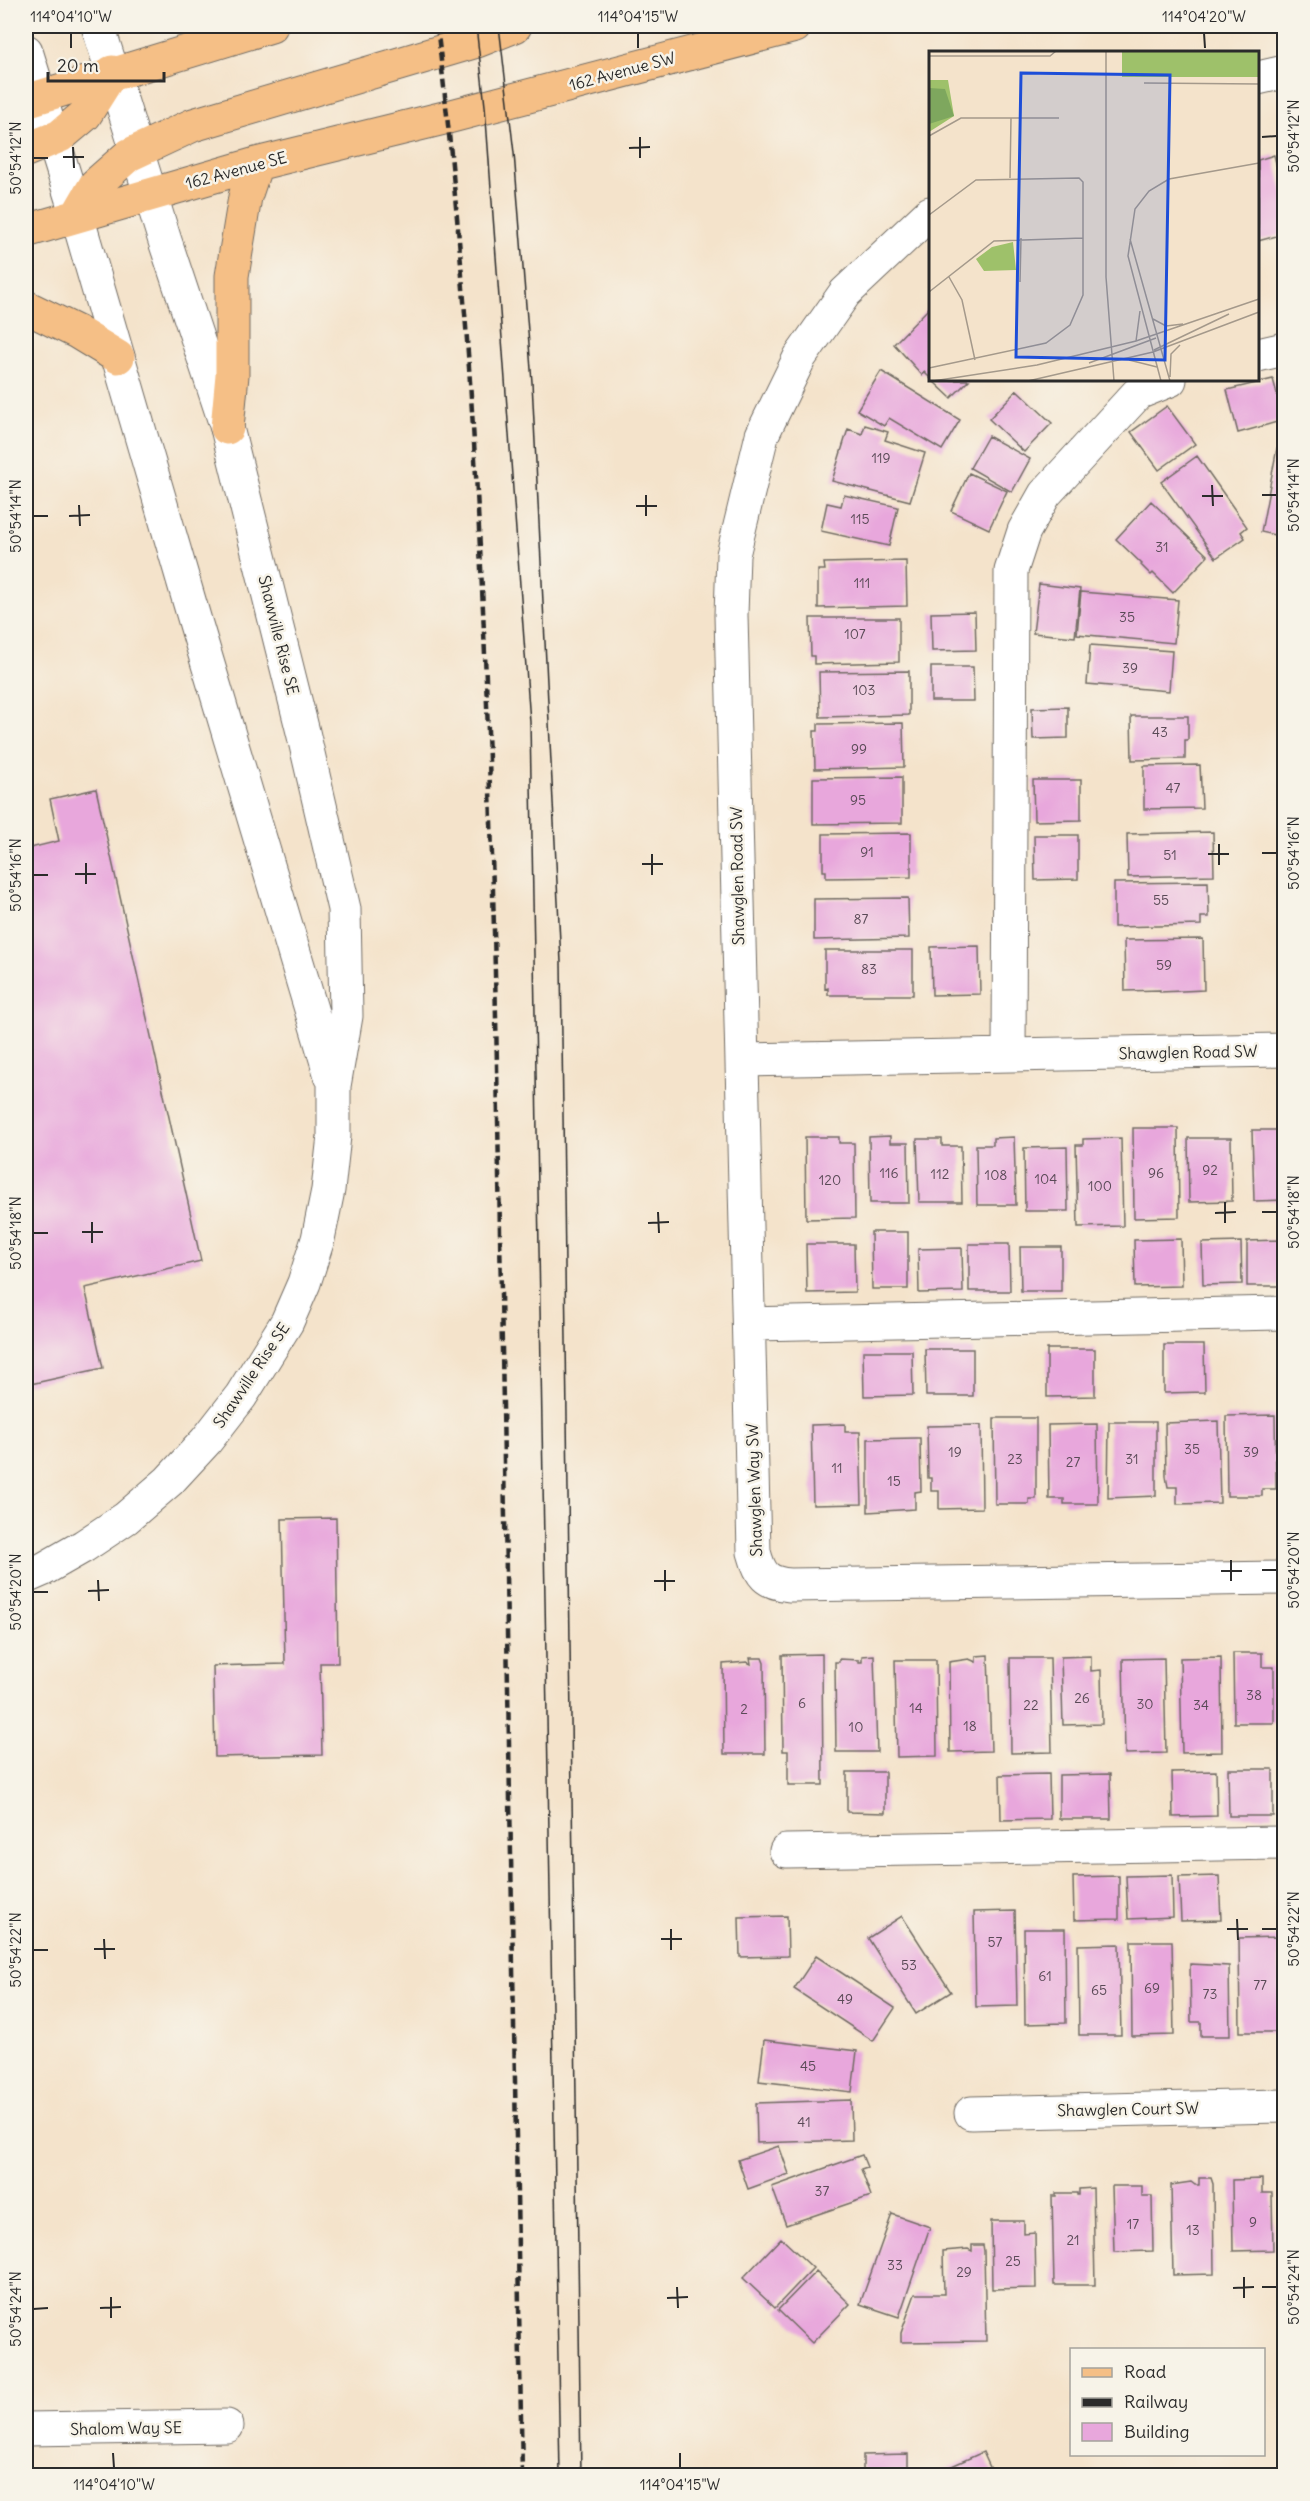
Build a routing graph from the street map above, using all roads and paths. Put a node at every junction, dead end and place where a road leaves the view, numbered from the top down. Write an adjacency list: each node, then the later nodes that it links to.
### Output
1 (98, 26): 6 (street, Shawville Rise SE)
2 (271, 26): 6 (main road)
3 (515, 26): 12 (main road)
4 (795, 26): 10 (main road, 162 Avenue SW)
5 (26, 51): 9 (street, Shawville Rise SE)
6 (112, 72): 9 (main road); 11 (main road); 12 (street, Shawville Rise SE)
7 (1284, 72): 8 (street)
8 (1259, 78)
9 (33, 98): 11 (street, Shawville Rise SE)
10 (448, 117): 13 (main road, 162 Avenue SE)
11 (39, 144): 16 (street, Shawville Rise SE)
12 (137, 151): 14 (street, Shawville Rise SE); 16 (main road)
13 (256, 164): 14 (main road, 162 Avenue SE); 23 (main road)
14 (150, 194): 16 (main road, 162 Avenue SE); 23 (street, Shawville Rise SE)
15 (929, 214): 26 (street, Shawglen Road SW)
16 (77, 216): 17 (main road, 162 Avenue SE); 21 (street, Shawville Rise SE)
17 (26, 231)
18 (26, 307): 21 (main road)
19 (1284, 349): 20 (street)
20 (1259, 355)
21 (118, 357): 27 (street, Shawville Rise SE)
22 (1168, 381): 25 (street)
23 (227, 428): 27 (street, Shawville Rise SE)
24 (1284, 1050): 25 (street, Shawglen Road SW)
25 (1009, 1054): 26 (street, Shawglen Road SW)
26 (742, 1060): 29 (street, Shawglen Way SW)
27 (334, 1086): 30 (street, Shawville Rise SE)
28 (1284, 1313): 29 (street)
29 (749, 1324): 31 (street, Shawglen Way SW)
30 (26, 1577)
31 (1284, 1578)
32 (1284, 1843): 33 (street)
33 (786, 1851)
34 (1284, 2106): 35 (street, Shawglen Court SW)
35 (971, 2113)
36 (227, 2426): 37 (street, Shalom Way SE)
37 (26, 2429)

